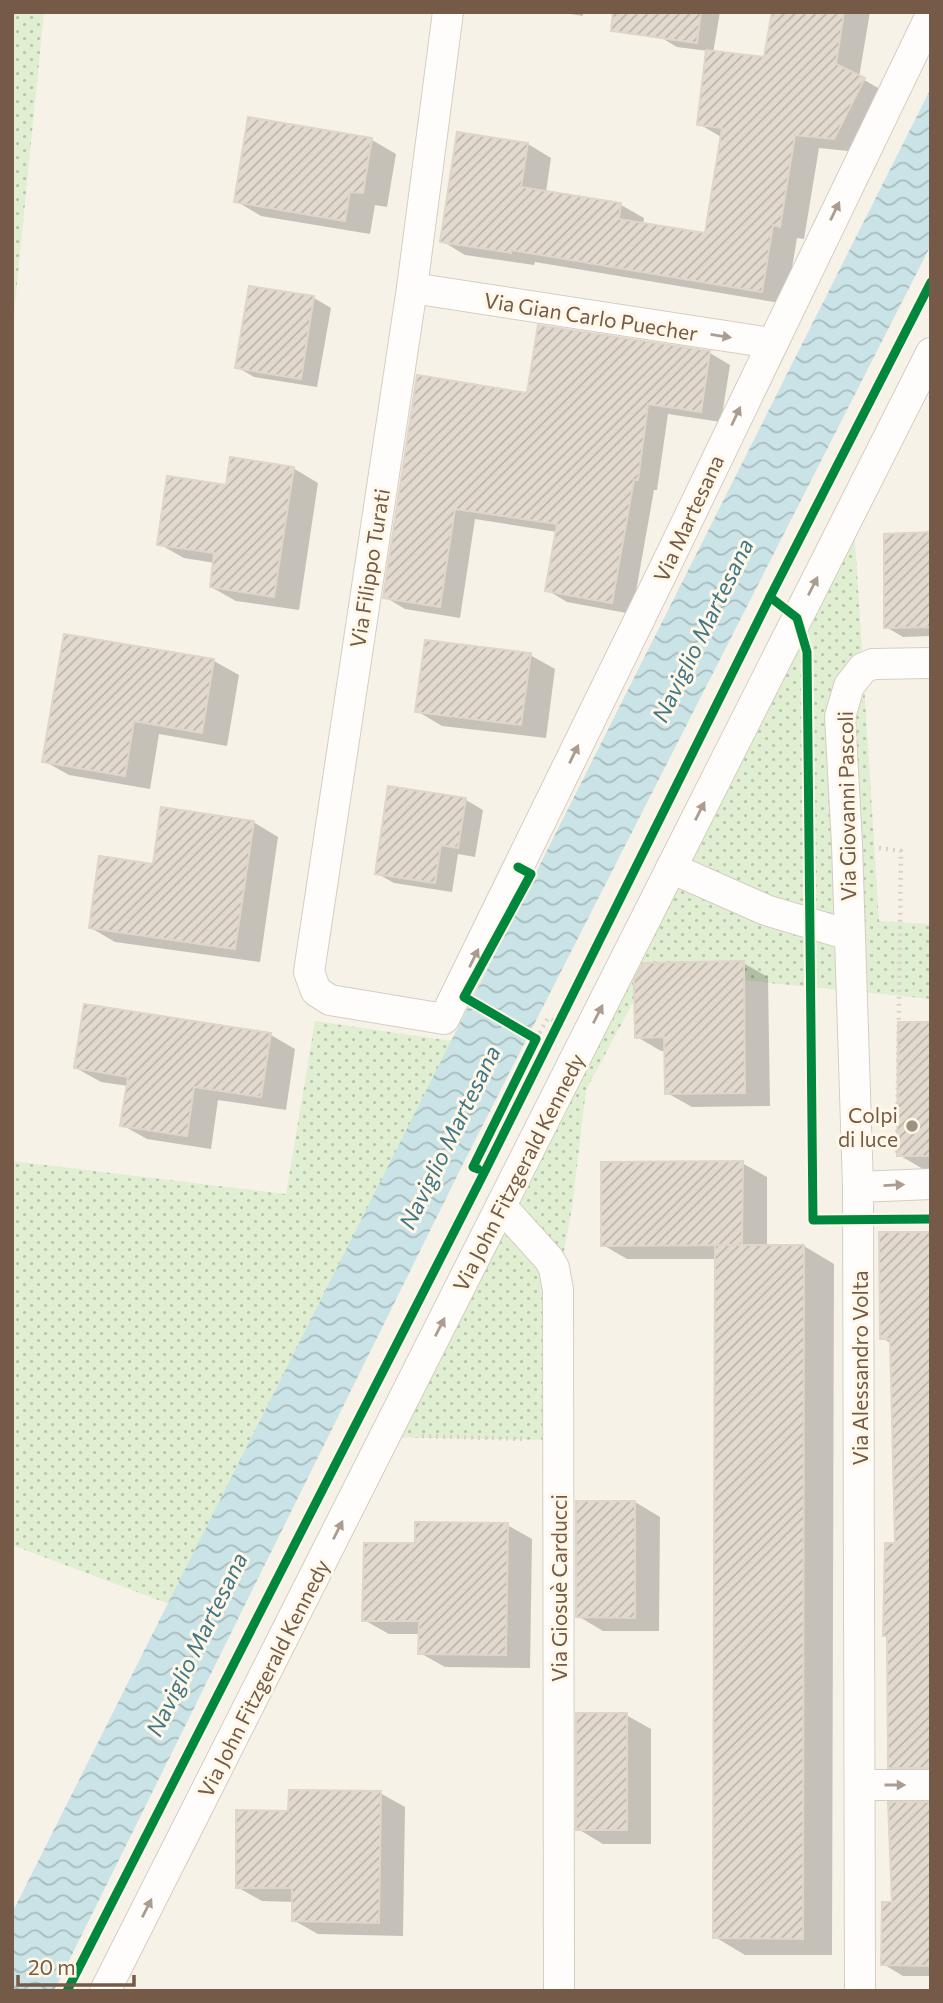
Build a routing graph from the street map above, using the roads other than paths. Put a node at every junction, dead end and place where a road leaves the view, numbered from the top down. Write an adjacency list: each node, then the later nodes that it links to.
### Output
1 (448, 12): 3 (street, Via Filippo Turati)
2 (931, 15): 4 (street, Via Martesana, one-way to 2)
3 (412, 288): 4 (street, Via Gian Carlo Puecher, one-way to 4); 9 (street, Via Filippo Turati)
4 (771, 343): 9 (street, Via Martesana, one-way to 4)
5 (931, 353): 7 (street, Via John Fitzgerald Kennedy, one-way to 5)
6 (931, 663): 8 (street, Via Giovanni Pascoli)
7 (671, 868): 8 (street); 12 (street, Via John Fitzgerald Kennedy, one-way to 7)
8 (849, 935): 11 (street, Via Alessandro Volta)
9 (444, 1019)
10 (923, 1184): 11 (street, one-way to 10)
11 (858, 1187): 13 (street, Via Alessandro Volta)
12 (501, 1206): 15 (street, Via John Fitzgerald Kennedy, one-way to 12); 16 (street, Via Giosuè Carducci)
13 (860, 1785): 14 (street, one-way to 14); 17 (street, Via Alessandro Volta)
14 (931, 1785)
15 (105, 1991)
16 (559, 1991)
17 (860, 1991)

